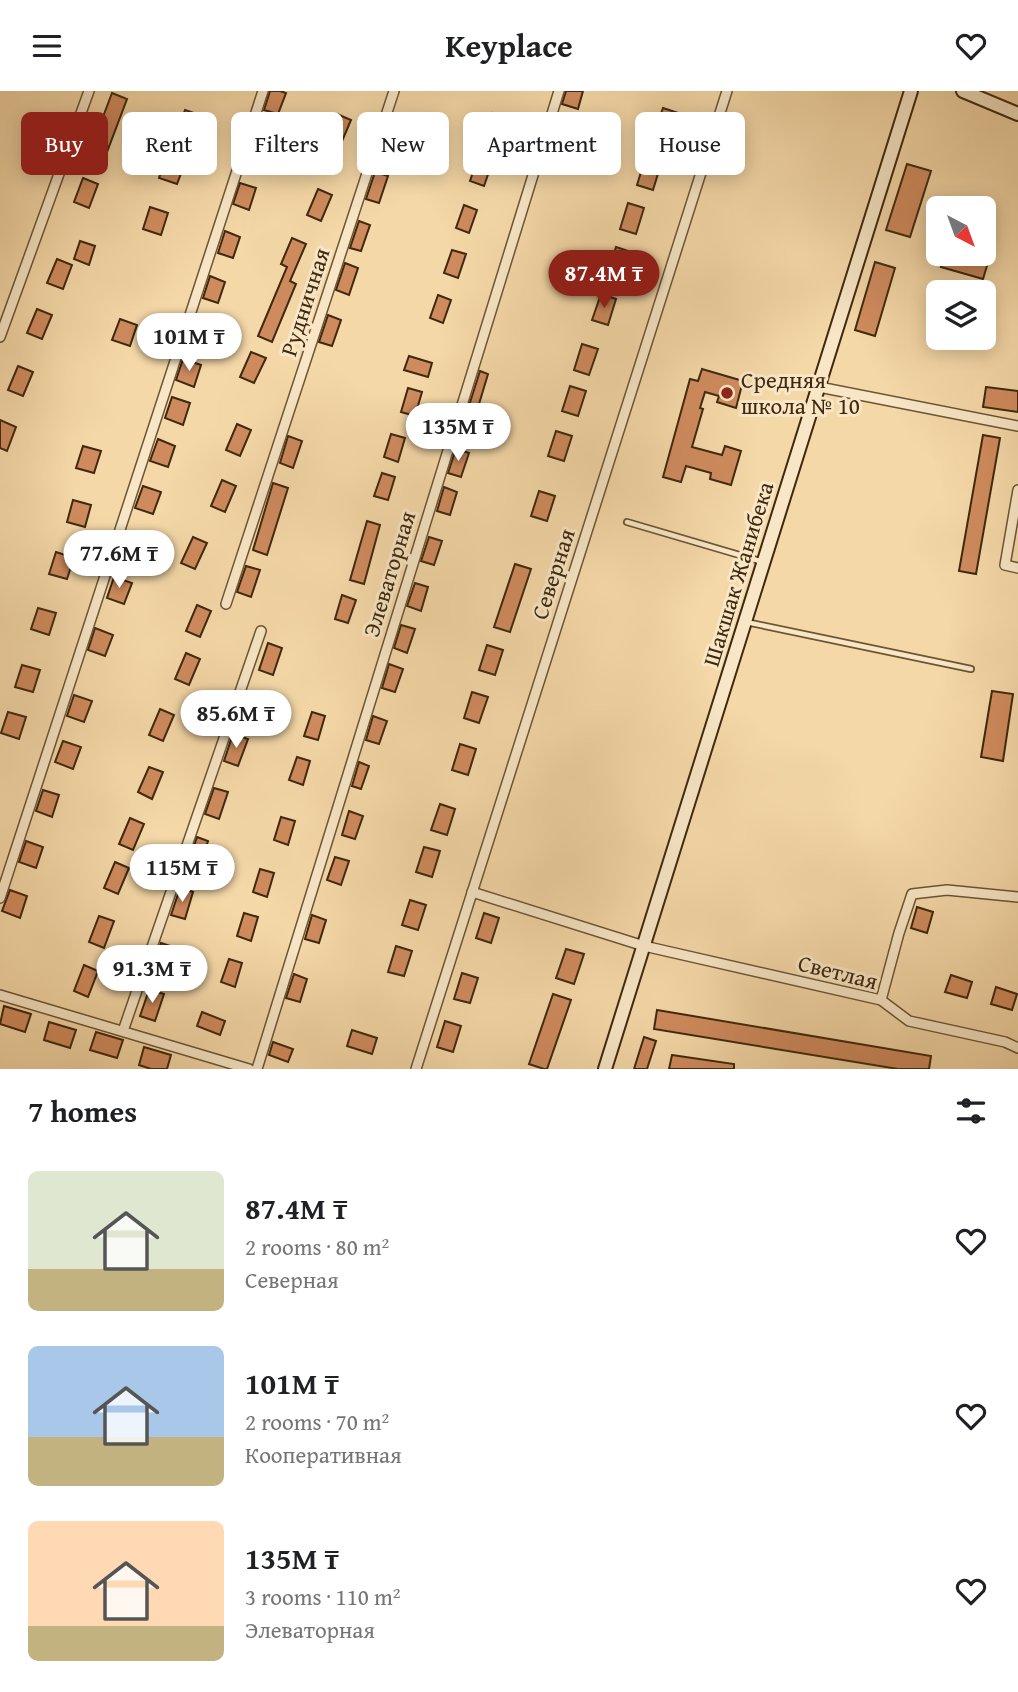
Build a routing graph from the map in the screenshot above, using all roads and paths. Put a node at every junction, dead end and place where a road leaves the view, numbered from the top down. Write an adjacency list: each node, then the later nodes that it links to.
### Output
1 (89, 91): 9 (street)
2 (263, 91): 22 (street)
3 (394, 91): 16 (street, Рудничная)
4 (559, 91): 29 (street, Элеваторная)
5 (727, 91): 20 (street, Северная)
6 (911, 91): 10 (main road, Шакшак Жанибека)
7 (964, 91): 8 (main road)
8 (1018, 114)
9 (0, 337)
10 (819, 387): 11 (street); 14 (main road, Шакшак Жанибека)
11 (1018, 426)
12 (1018, 490): 15 (street)
13 (627, 522): 14 (lane)
14 (764, 562): 17 (main road, Шакшак Жанибека)
15 (1018, 568)
16 (226, 604)
17 (745, 622): 19 (lane); 23 (main road, Шакшак Жанибека)
18 (261, 631): 26 (street)
19 (971, 669)
20 (472, 892): 23 (street, Светлая); 30 (street, Северная)
21 (1018, 897): 25 (street)
22 (0, 898)
23 (644, 946): 25 (street, Светлая); 31 (main road, Шакшак Жанибека)
24 (0, 995): 26 (street)
25 (881, 1000): 27 (street, Светлая)
26 (123, 1031): 28 (street)
27 (1018, 1048)
28 (248, 1069)
29 (257, 1069)
30 (416, 1069)
31 (606, 1069)

